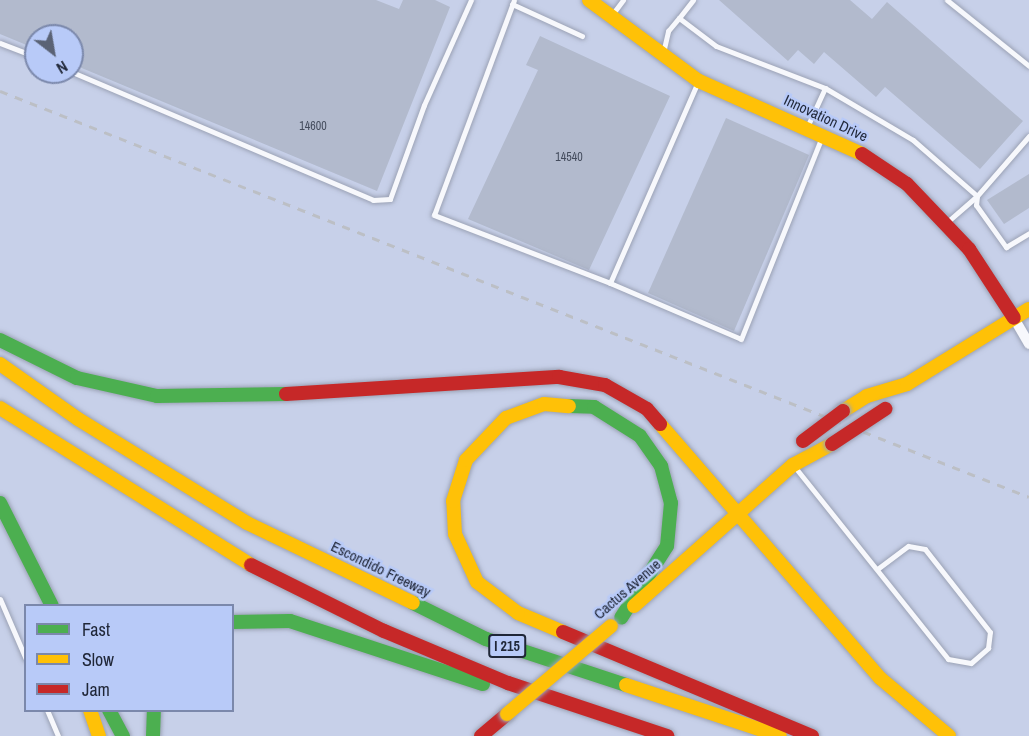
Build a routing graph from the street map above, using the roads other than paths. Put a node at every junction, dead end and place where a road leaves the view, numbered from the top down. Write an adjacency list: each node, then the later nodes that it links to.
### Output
1 (471, 0): 14 (lane)
2 (589, 0): 7 (main road, Innovation Drive)
3 (623, 0): 7 (lane)
4 (693, 0): 8 (lane)
5 (947, 0): 13 (lane)
6 (513, 2): 9 (lane); 23 (lane)
7 (610, 17): 12 (main road, Innovation Drive)
8 (679, 18): 12 (lane); 16 (lane)
9 (582, 36)
10 (0, 43): 11 (lane)
11 (24, 52)
12 (662, 58): 15 (main road, Innovation Drive)
13 (1029, 66)
14 (84, 77)
15 (699, 81): 17 (main road, Innovation Drive); 23 (lane)
16 (825, 88): 17 (lane); 20 (lane)
17 (808, 125): 18 (main road, Innovation Drive)
18 (823, 132): 21 (main road, Innovation Drive); 23 (lane)
19 (1029, 136): 20 (lane)
20 (977, 196): 21 (lane); 22 (lane)
21 (946, 223): 25 (main road, Innovation Drive)
22 (1029, 233)
23 (610, 283)
24 (1029, 309): 25 (main road, Cactus Avenue)
25 (1014, 318): 27 (street, Innovation Drive); 29 (main road, Cactus Avenue)
26 (0, 340): 33 (main road)
27 (1029, 344)
28 (0, 364): 51 (main road, Escondido Freeway / I 215)
29 (907, 384): 31 (main road, Cactus Avenue, bridge); 31 (main road, Cactus Avenue, bridge)
30 (0, 408): 40 (main road, I 215)
31 (793, 465): 33 (main road, Cactus Avenue); 34 (lane)
32 (0, 503): 36 (main road)
33 (740, 513): 38 (main road, Cactus Avenue); 53 (main road)
34 (878, 569): 34 (lane)
35 (0, 599): 39 (lane)
36 (49, 604)
37 (234, 622): 40 (main road)
38 (616, 622): 49 (main road, Cactus Avenue, bridge); 52 (main road)
39 (24, 654)
40 (508, 683): 50 (main road, I 215)
41 (47, 712): 45 (lane)
42 (90, 712): 46 (main road)
43 (109, 712): 47 (main road)
44 (154, 712): 48 (main road)
45 (58, 736)
46 (99, 736)
47 (123, 736)
48 (153, 736)
49 (481, 736)
50 (668, 736)
51 (780, 736)
52 (812, 736)
53 (949, 736)

